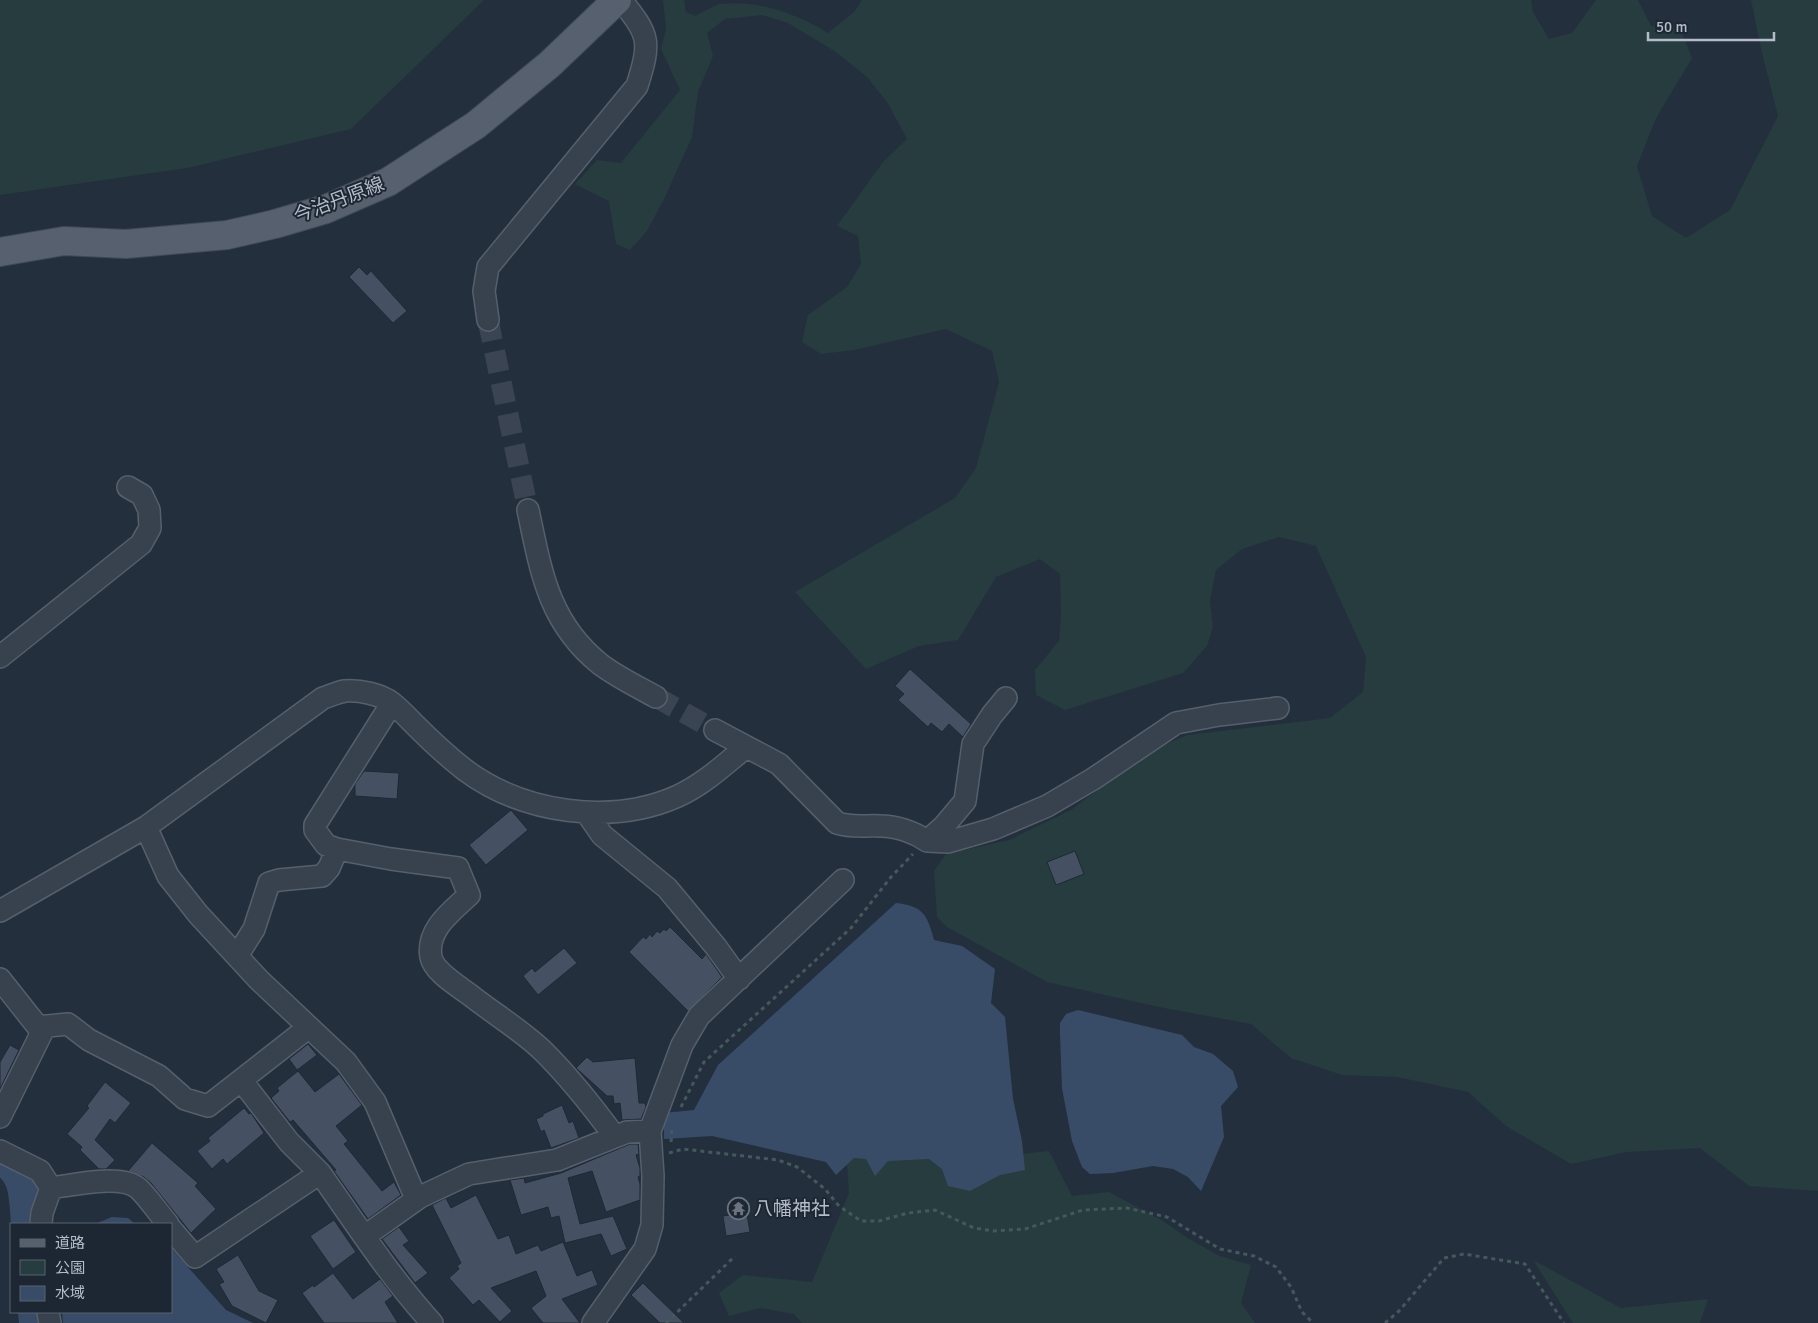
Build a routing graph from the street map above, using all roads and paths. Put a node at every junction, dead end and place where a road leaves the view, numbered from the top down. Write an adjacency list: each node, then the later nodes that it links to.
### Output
1 (616, 0): 3 (main road, 今治丹原線)
2 (621, 0): 4 (street)
3 (0, 252)
4 (488, 320)
5 (128, 487): 7 (street)
6 (528, 510): 8 (street)
7 (0, 657)
8 (656, 697)
9 (1006, 698): 16 (street)
10 (392, 703): 14 (street); 15 (street); 17 (street)
11 (1278, 708): 16 (street)
12 (715, 730): 13 (street)
13 (746, 748): 14 (street); 16 (street)
14 (586, 812): 22 (street)
15 (146, 827): 19 (street); 20 (street)
16 (927, 840): 26 (path)
17 (338, 849): 20 (street); 30 (street)
18 (843, 880): 22 (street)
19 (0, 911)
20 (237, 956): 24 (street)
21 (0, 979): 23 (street)
22 (739, 979): 29 (street)
23 (45, 1026): 25 (street); 27 (street)
24 (309, 1027): 25 (street); 35 (street)
25 (241, 1080): 33 (street)
26 (677, 1114)
27 (0, 1117)
28 (672, 1123): 32 (path)
29 (650, 1131): 30 (street); 32 (street)
30 (615, 1137): 35 (street)
31 (0, 1151): 34 (street)
32 (661, 1156): 42 (street); 44 (path)
33 (320, 1173): 38 (street); 39 (street)
34 (51, 1188): 36 (street); 37 (street)
35 (420, 1197): 39 (street)
36 (42, 1223)
37 (167, 1223)
38 (172, 1229)
39 (365, 1236): 41 (street)
40 (735, 1256): 43 (path)
41 (432, 1323)
42 (593, 1323)
43 (666, 1323)
44 (1313, 1323)
45 (1385, 1323): 46 (path)
46 (1564, 1323)

